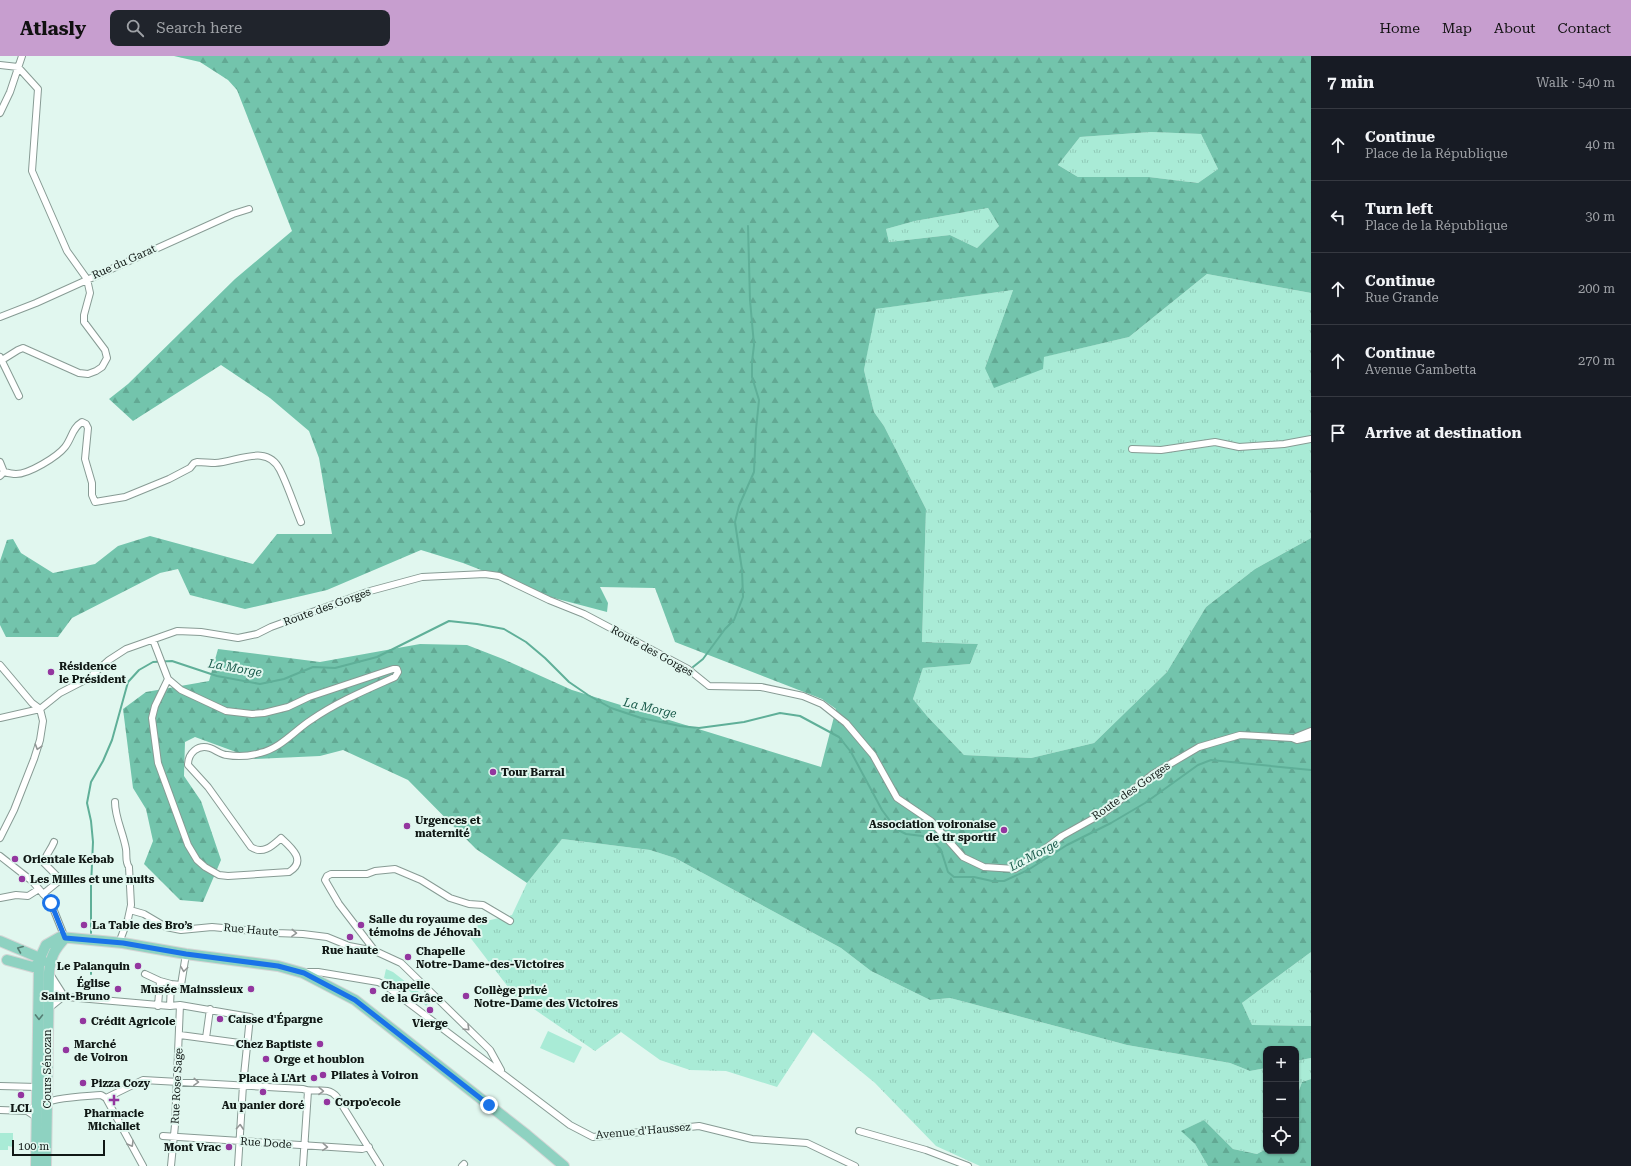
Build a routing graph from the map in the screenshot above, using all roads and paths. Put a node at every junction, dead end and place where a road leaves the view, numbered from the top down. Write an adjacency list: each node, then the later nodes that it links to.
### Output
1 (22, 56): 3 (street)
2 (0, 65): 3 (street)
3 (18, 66): 4 (street); 6 (street)
4 (0, 113)
5 (249, 208): 6 (street, Rue du Garat)
6 (88, 279): 7 (street, Rue du Garat); 8 (street)
7 (0, 317)
8 (1, 359): 9 (street)
9 (19, 396)
10 (1311, 439): 11 (street)
11 (1132, 449)
12 (0, 462): 13 (street)
13 (2, 474): 14 (street)
14 (302, 522)
15 (153, 640): 17 (street); 18 (street, Route des Gorges); 22 (street, Route des Gorges)
16 (0, 665): 18 (street)
17 (167, 676): 17 (street)
18 (40, 709): 19 (street); 24 (street, one-way to 24)
19 (0, 718)
20 (1311, 731): 22 (street)
21 (1311, 737): 22 (street, Route des Gorges)
22 (1292, 738)
23 (115, 802): 29 (street)
24 (0, 838)
25 (54, 842): 27 (street)
26 (0, 856): 27 (street)
27 (41, 891): 28 (street); 31 (street)
28 (0, 898)
29 (130, 910): 33 (street); 34 (street, Rue Haute, one-way to 34)
30 (510, 921): 34 (street)
31 (65, 938): 33 (main road); 37 (main road)
32 (0, 941): 37 (main road, one-way to 32)
33 (119, 943): 35 (main road)
34 (374, 951): 53 (street, Rue Haute, one-way to 53)
35 (186, 954): 38 (main road); 42 (street, one-way to 42)
36 (4, 959): 37 (main road)
37 (41, 966): 41 (main road, Cours Sénozan); 43 (street); 52 (main road, Cours Sénozan, one-way to 52)
38 (304, 973): 53 (street, Avenue d'Haussez); 76 (main road)
39 (145, 974): 40 (street)
40 (160, 981): 42 (street); 45 (street)
41 (48, 983): 43 (street); 47 (main road, Cours Sénozan)
42 (171, 984): 46 (street)
43 (64, 996): 45 (street); 47 (street)
44 (180, 1005): 46 (street); 48 (street); 49 (street, Rue Rose Sage)
45 (158, 1006): 46 (street)
46 (170, 1006)
47 (47, 1009): 60 (main road, Cours Sénozan)
48 (211, 1012): 50 (street); 51 (street)
49 (180, 1035): 50 (street); 54 (street, Rue Rose Sage)
50 (207, 1037): 51 (street)
51 (246, 1043): 55 (street)
52 (38, 1061): 57 (main road, Cours Sénozan); 60 (main road)
53 (502, 1072): 77 (street, Avenue d'Haussez)
54 (177, 1081): 55 (street, one-way to 55); 59 (street); 65 (street, Rue Rose Sage)
55 (243, 1085): 58 (street); 66 (street, one-way to 55)
56 (0, 1086): 57 (street)
57 (37, 1087): 62 (main road, Cours Sénozan)
58 (307, 1091): 67 (street); 68 (street, one-way to 68)
59 (106, 1098): 60 (street); 71 (street, one-way to 71)
60 (48, 1103): 62 (street); 70 (main road, Cours Sénozan)
61 (0, 1110): 62 (street)
62 (33, 1112): 69 (main road, Cours Sénozan)
63 (859, 1131): 78 (street)
64 (163, 1136): 65 (street, Rue Dode)
65 (174, 1137): 66 (street, Rue Dode); 72 (street, Rue Rose Sage)
66 (239, 1141): 67 (street, Rue Dode); 73 (street)
67 (304, 1145): 68 (street, Rue Dode, one-way to 68); 74 (street)
68 (368, 1147): 75 (street)
69 (36, 1166)
70 (46, 1166)
71 (143, 1166)
72 (171, 1166)
73 (238, 1166)
74 (303, 1166)
75 (380, 1166)
76 (564, 1166)
77 (855, 1166)
78 (968, 1166)

